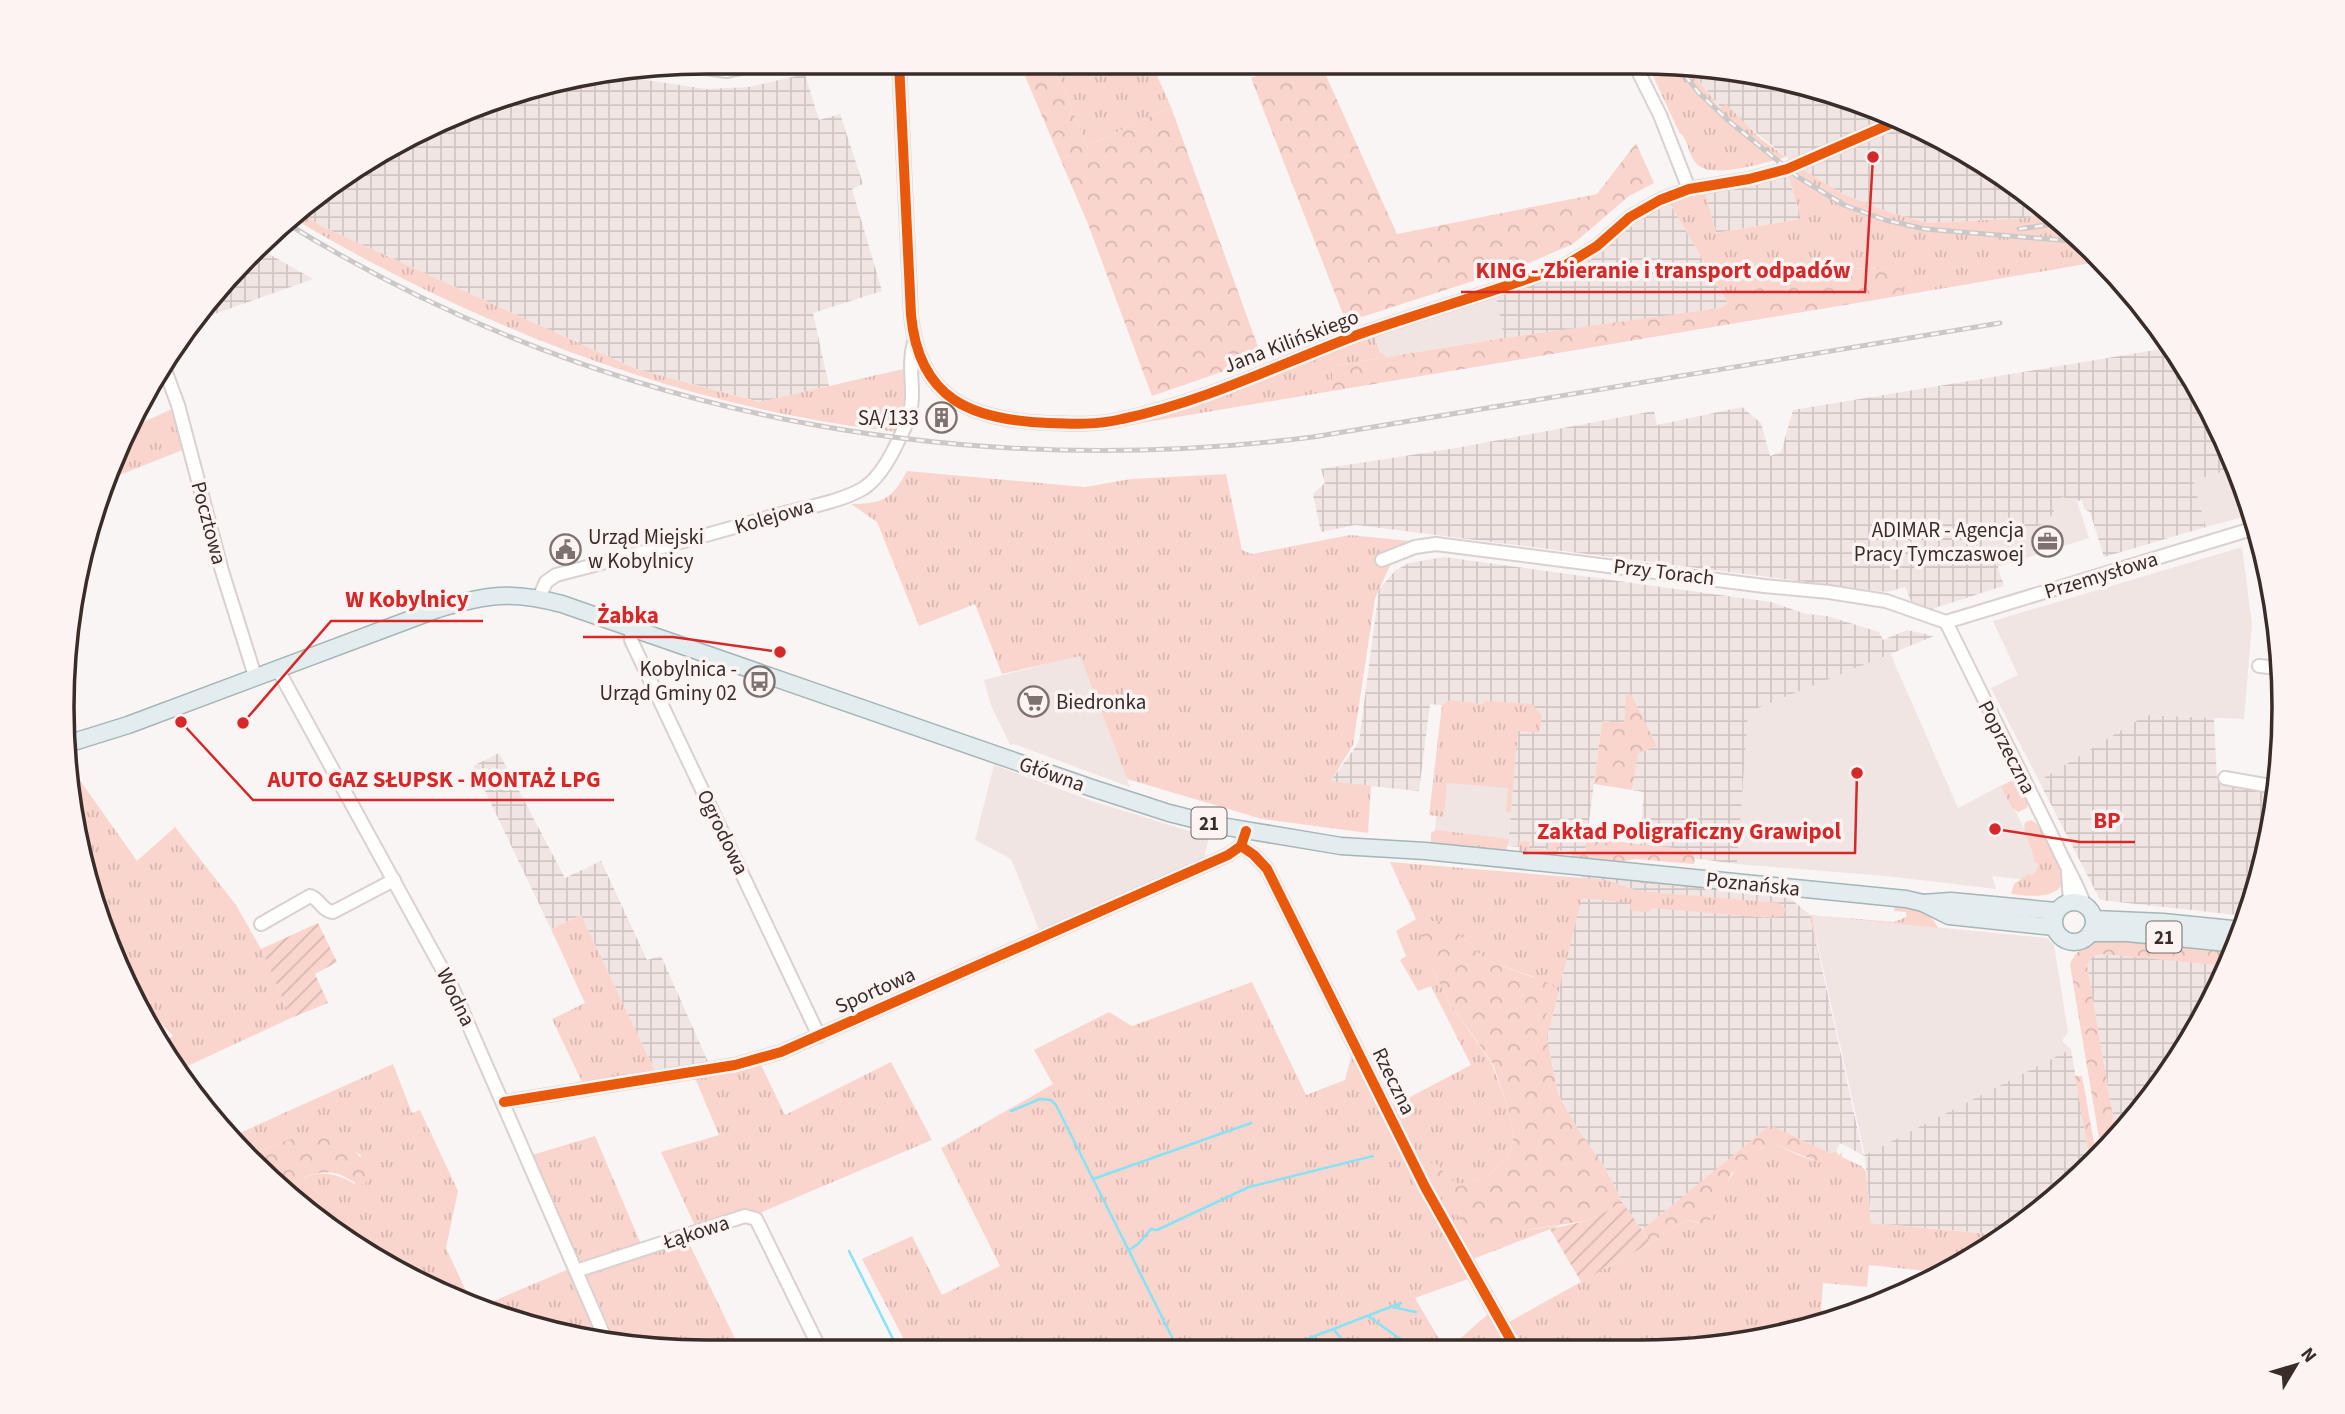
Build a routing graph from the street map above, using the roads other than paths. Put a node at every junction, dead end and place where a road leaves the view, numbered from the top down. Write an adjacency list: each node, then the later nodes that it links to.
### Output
1 (897, 74): 4 (street)
2 (900, 74): 4 (street)
3 (1640, 74): 6 (street)
4 (900, 80): 7 (street)
5 (1887, 125): 6 (street, Jana Kilińskiego)
6 (1689, 189): 7 (street, Jana Kilińskiego)
7 (914, 341): 11 (street, Kolejowa)
8 (167, 376): 17 (street, Pocztowa)
9 (2246, 531): 12 (street, Przemysłowa)
10 (1381, 560): 12 (street, Przy Torach)
11 (539, 598): 13 (main road, Główna / 21); 15 (main road, 21)
12 (1946, 622): 24 (street, Poprzeczna)
13 (632, 629): 21 (main road, Główna / 21); 29 (street, Ogrodowa)
14 (2259, 666): 16 (street)
15 (277, 667): 17 (main road, 21); 23 (street, Wodna)
16 (2270, 667)
17 (255, 676): 18 (main road, 21)
18 (75, 742)
19 (2225, 778): 20 (street)
20 (2266, 785)
21 (1244, 839): 22 (main road, Główna / 21); 29 (street, Sportowa); 34 (street, Rzeczna)
22 (1583, 867): 24 (main road, Poznańska / 21)
23 (394, 880): 25 (street); 30 (street, Wodna)
24 (2066, 911): 26 (main road); 26 (main road, 21)
25 (261, 924)
26 (2092, 926): 27 (main road, 21); 28 (main road, 21)
27 (2231, 929)
28 (2225, 943)
29 (819, 1036): 30 (street, Sportowa)
30 (504, 1102): 31 (street, Wodna)
31 (576, 1271): 32 (street, Wodna); 33 (street, Łąkowa)
32 (602, 1331)
33 (816, 1340)
34 (1511, 1340)

